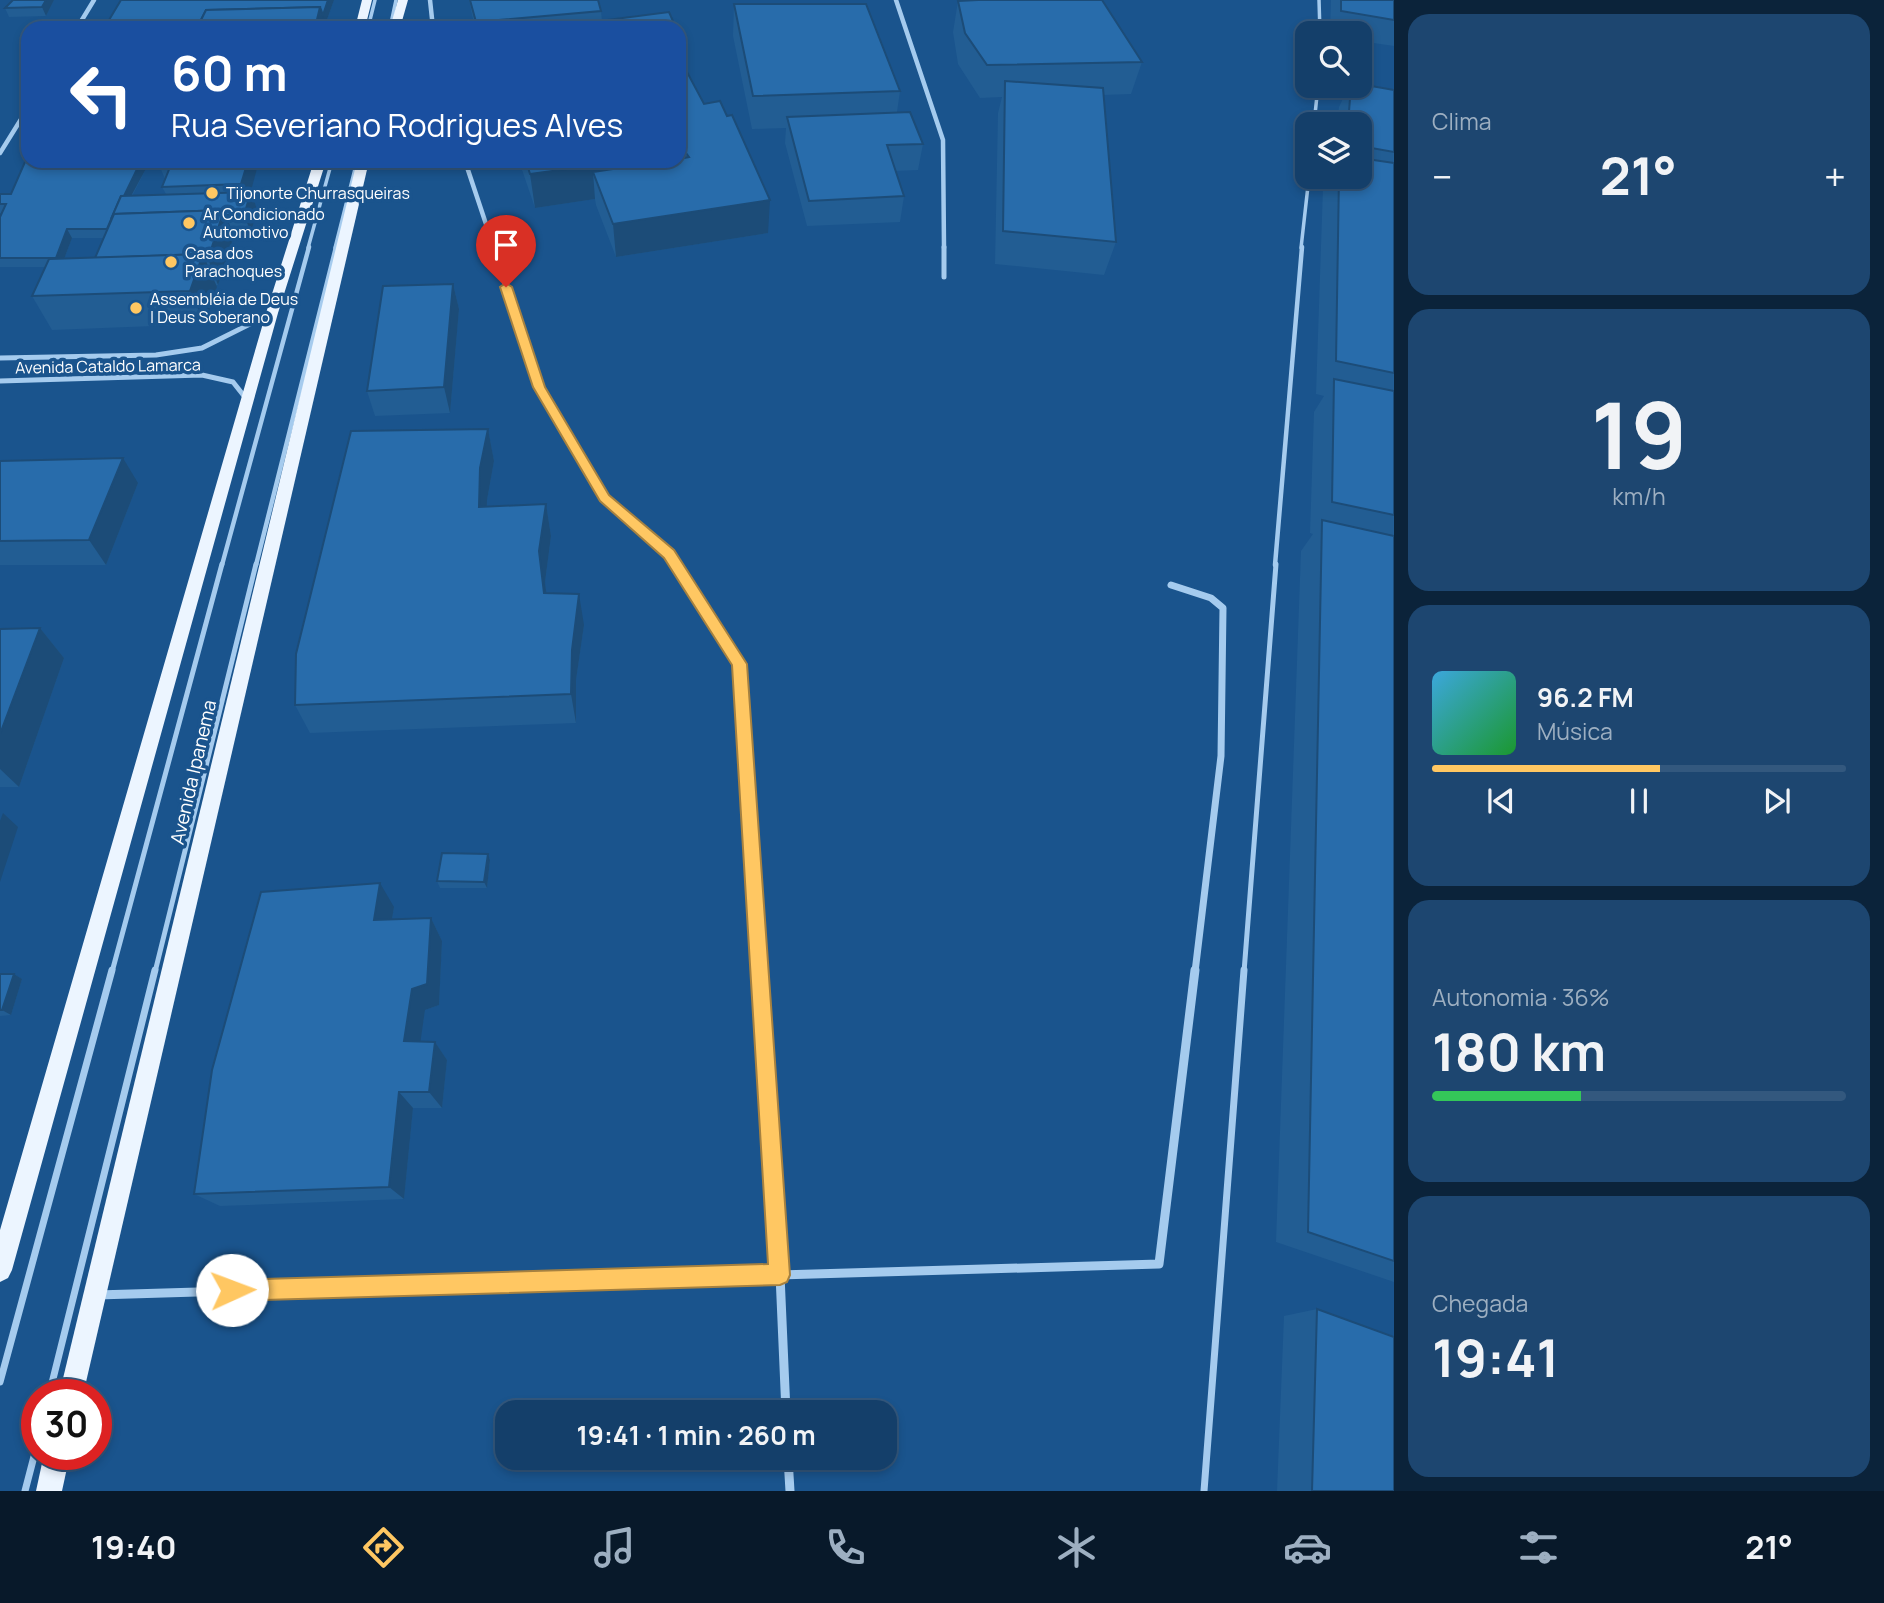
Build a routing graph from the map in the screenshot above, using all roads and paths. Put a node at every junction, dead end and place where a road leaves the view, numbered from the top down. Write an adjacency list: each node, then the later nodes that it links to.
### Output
1 (94, 0): 9 (street)
2 (367, 0): 10 (main road)
3 (375, 0): 11 (lane)
4 (396, 0): 12 (lane)
5 (403, 0): 13 (main road)
6 (430, 0): 14 (street)
7 (896, 0): 24 (street)
8 (1319, 0): 15 (lane)
9 (81, 21)
10 (362, 21)
11 (370, 21)
12 (394, 21)
13 (396, 21)
14 (432, 21)
15 (1320, 21)
16 (21, 119): 17 (street)
17 (0, 153)
18 (318, 168): 25 (main road)
19 (330, 168): 35 (lane)
20 (355, 168): 33 (lane)
21 (361, 168): 32 (main road, Avenida Ipanema)
22 (467, 168): 31 (street)
23 (1308, 189): 43 (lane)
24 (944, 277)
25 (272, 313): 26 (street, Avenida Cataldo Lamarca); 28 (main road)
26 (0, 358)
27 (0, 381): 28 (street, Avenida Cataldo Lamarca)
28 (248, 401): 30 (main road)
29 (1171, 585): 31 (street)
30 (0, 1270)
31 (780, 1275): 32 (street); 36 (street)
32 (95, 1295): 34 (main road, Avenida Ipanema)
33 (53, 1379)
34 (75, 1379)
35 (0, 1382)
36 (785, 1400)
37 (31, 1470): 40 (lane)
38 (54, 1470): 41 (main road)
39 (789, 1470): 42 (street)
40 (25, 1491)
41 (49, 1491)
42 (790, 1491)
43 (1204, 1491)

